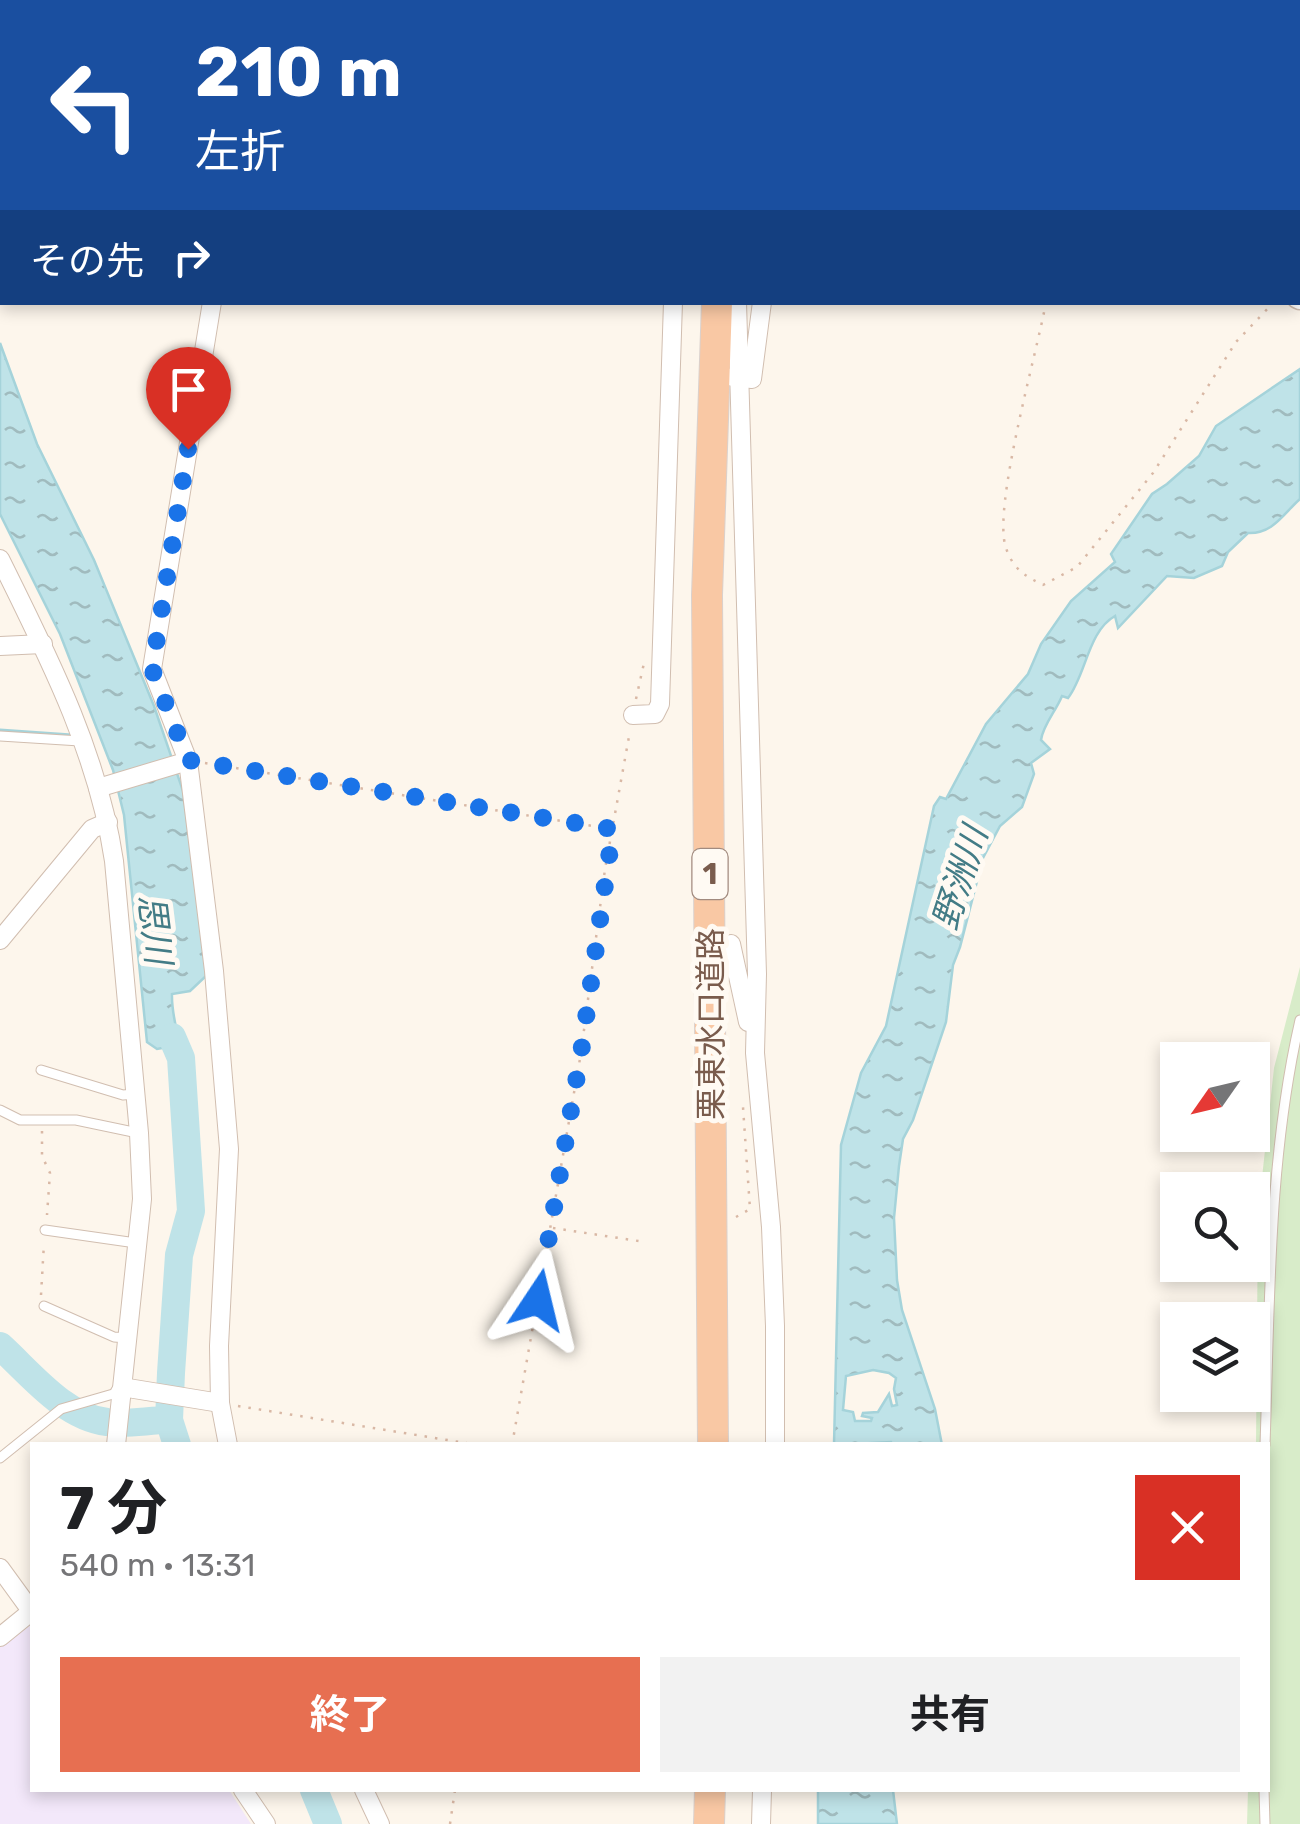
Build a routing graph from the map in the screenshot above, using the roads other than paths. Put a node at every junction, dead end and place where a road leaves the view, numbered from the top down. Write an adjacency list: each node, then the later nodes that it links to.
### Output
1 (212, 305): 13 (street)
2 (673, 305): 10 (street)
3 (717, 305): 6 (highway, 栗東水口道路 / 1)
4 (737, 305): 6 (street)
5 (762, 305): 6 (street)
6 (726, 378): 19 (street); 32 (highway, 栗東水口道路 / 1)
7 (0, 559): 8 (street)
8 (43, 644): 9 (street); 12 (street)
9 (0, 646)
10 (633, 716)
11 (0, 736): 12 (lane)
12 (83, 741): 14 (street)
13 (183, 762): 14 (street); 29 (street)
14 (102, 787): 15 (street)
15 (108, 822): 16 (street); 21 (street)
16 (0, 940)
17 (731, 944): 19 (street)
18 (1300, 1020): 34 (lane)
19 (756, 1054): 33 (street)
20 (42, 1070): 21 (lane)
21 (136, 1094): 23 (street)
22 (0, 1110): 23 (lane)
23 (139, 1133): 25 (street)
24 (45, 1230): 25 (lane)
25 (138, 1243): 27 (street)
26 (44, 1306): 27 (lane)
27 (127, 1338): 28 (street)
28 (124, 1390): 29 (street); 30 (street); 35 (lane)
29 (218, 1403): 31 (street)
30 (116, 1432)
31 (227, 1442)
32 (714, 1442)
33 (775, 1442)
34 (1265, 1442)
35 (0, 1458)
36 (0, 1568): 37 (street)
37 (30, 1608)
38 (30, 1613): 39 (street)
39 (0, 1637)
40 (244, 1792): 45 (street)
41 (365, 1792): 46 (street)
42 (710, 1792): 47 (highway)
43 (762, 1792): 48 (street)
44 (1264, 1792): 49 (lane)
45 (266, 1824)
46 (380, 1824)
47 (709, 1824)
48 (761, 1824)
49 (1265, 1824)

